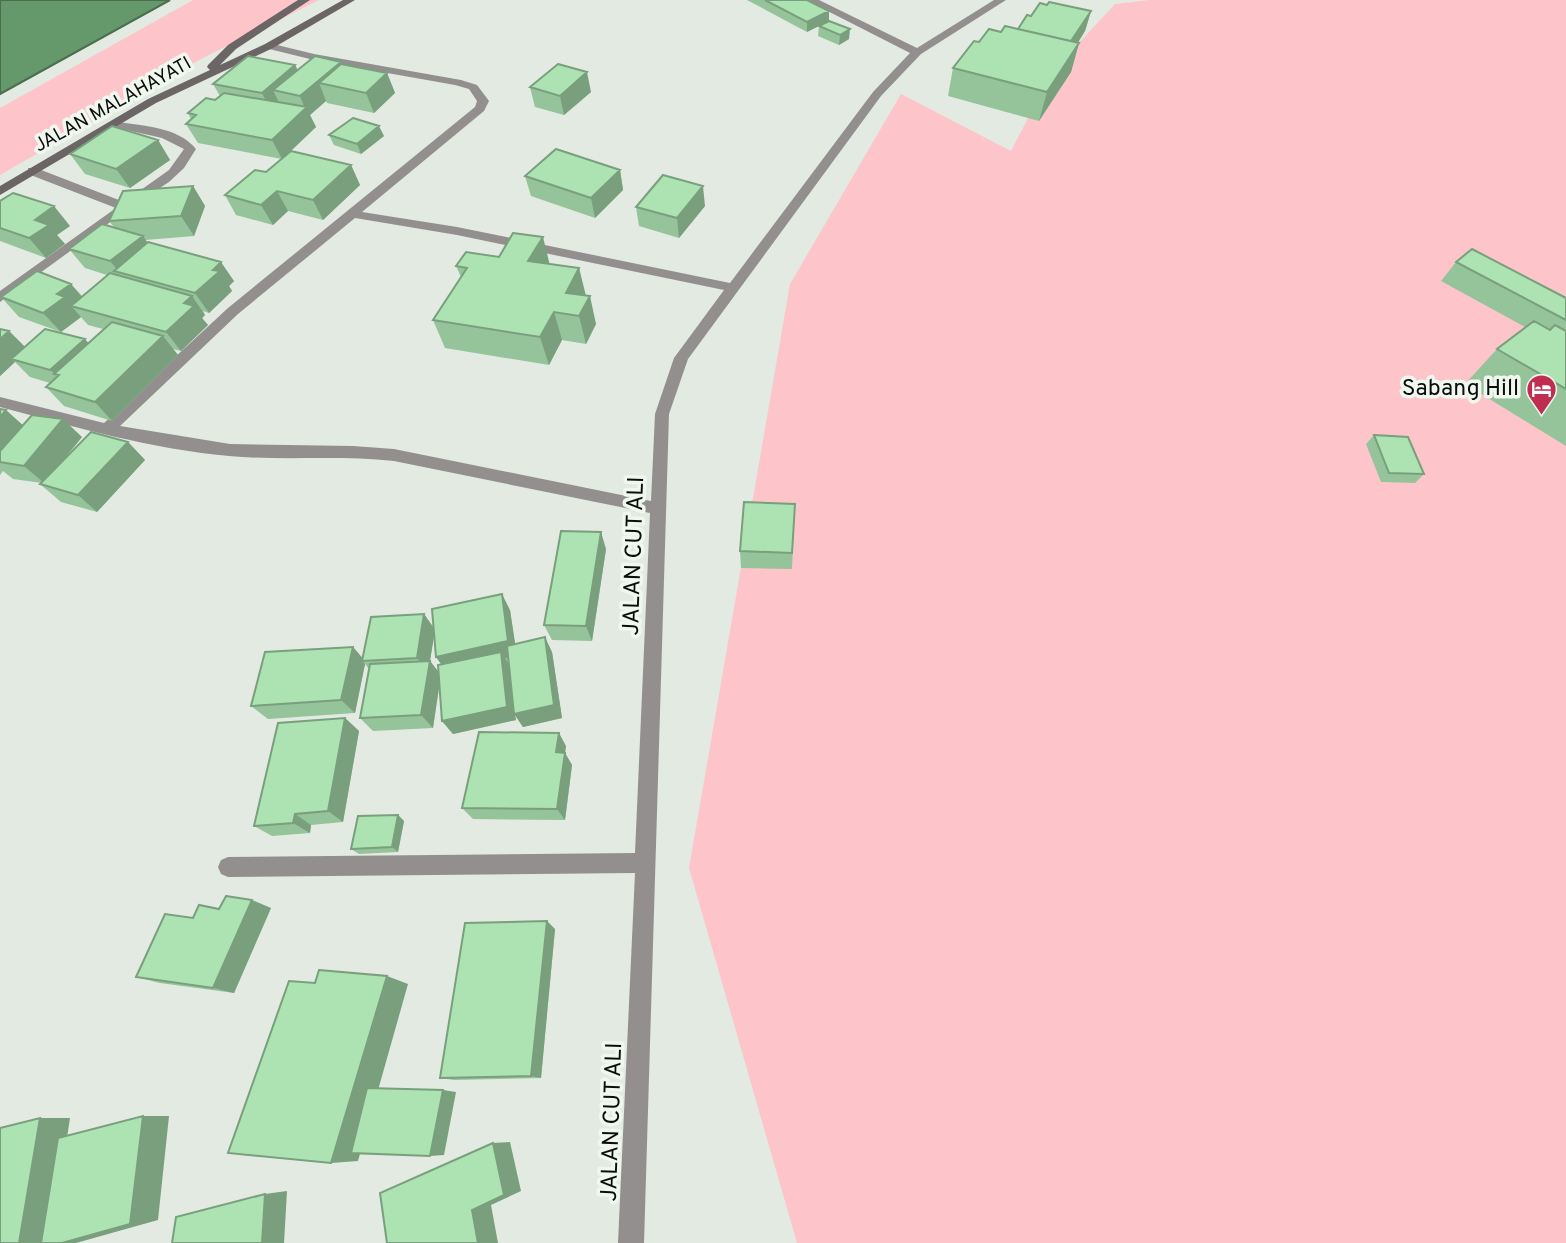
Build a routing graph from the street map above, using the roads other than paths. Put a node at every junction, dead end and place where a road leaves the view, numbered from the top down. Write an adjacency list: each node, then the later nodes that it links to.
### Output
1 (305, 0): 7 (main road, JALAN MALAHAYATI)
2 (350, 0): 5 (main road, JALAN MALAHAYATI)
3 (811, 0): 6 (street)
4 (1001, 0): 6 (street, JALAN CUT ALI)
5 (269, 46): 7 (main road, JALAN MALAHAYATI); 12 (street)
6 (917, 52): 13 (street, JALAN CUT ALI)
7 (207, 73): 8 (main road, JALAN MALAHAYATI)
8 (113, 124): 9 (main road, JALAN MALAHAYATI); 11 (street)
9 (32, 171): 10 (main road, JALAN MALAHAYATI); 11 (street)
10 (0, 191)
11 (125, 207): 14 (street)
12 (354, 214): 13 (street); 16 (street)
13 (733, 288): 17 (street, JALAN CUT ALI)
14 (0, 298)
15 (0, 402): 16 (street)
16 (107, 429): 17 (street)
17 (660, 509): 18 (street, JALAN CUT ALI)
18 (645, 863): 19 (street); 20 (street, JALAN CUT ALI)
19 (228, 867)
20 (631, 1243)

